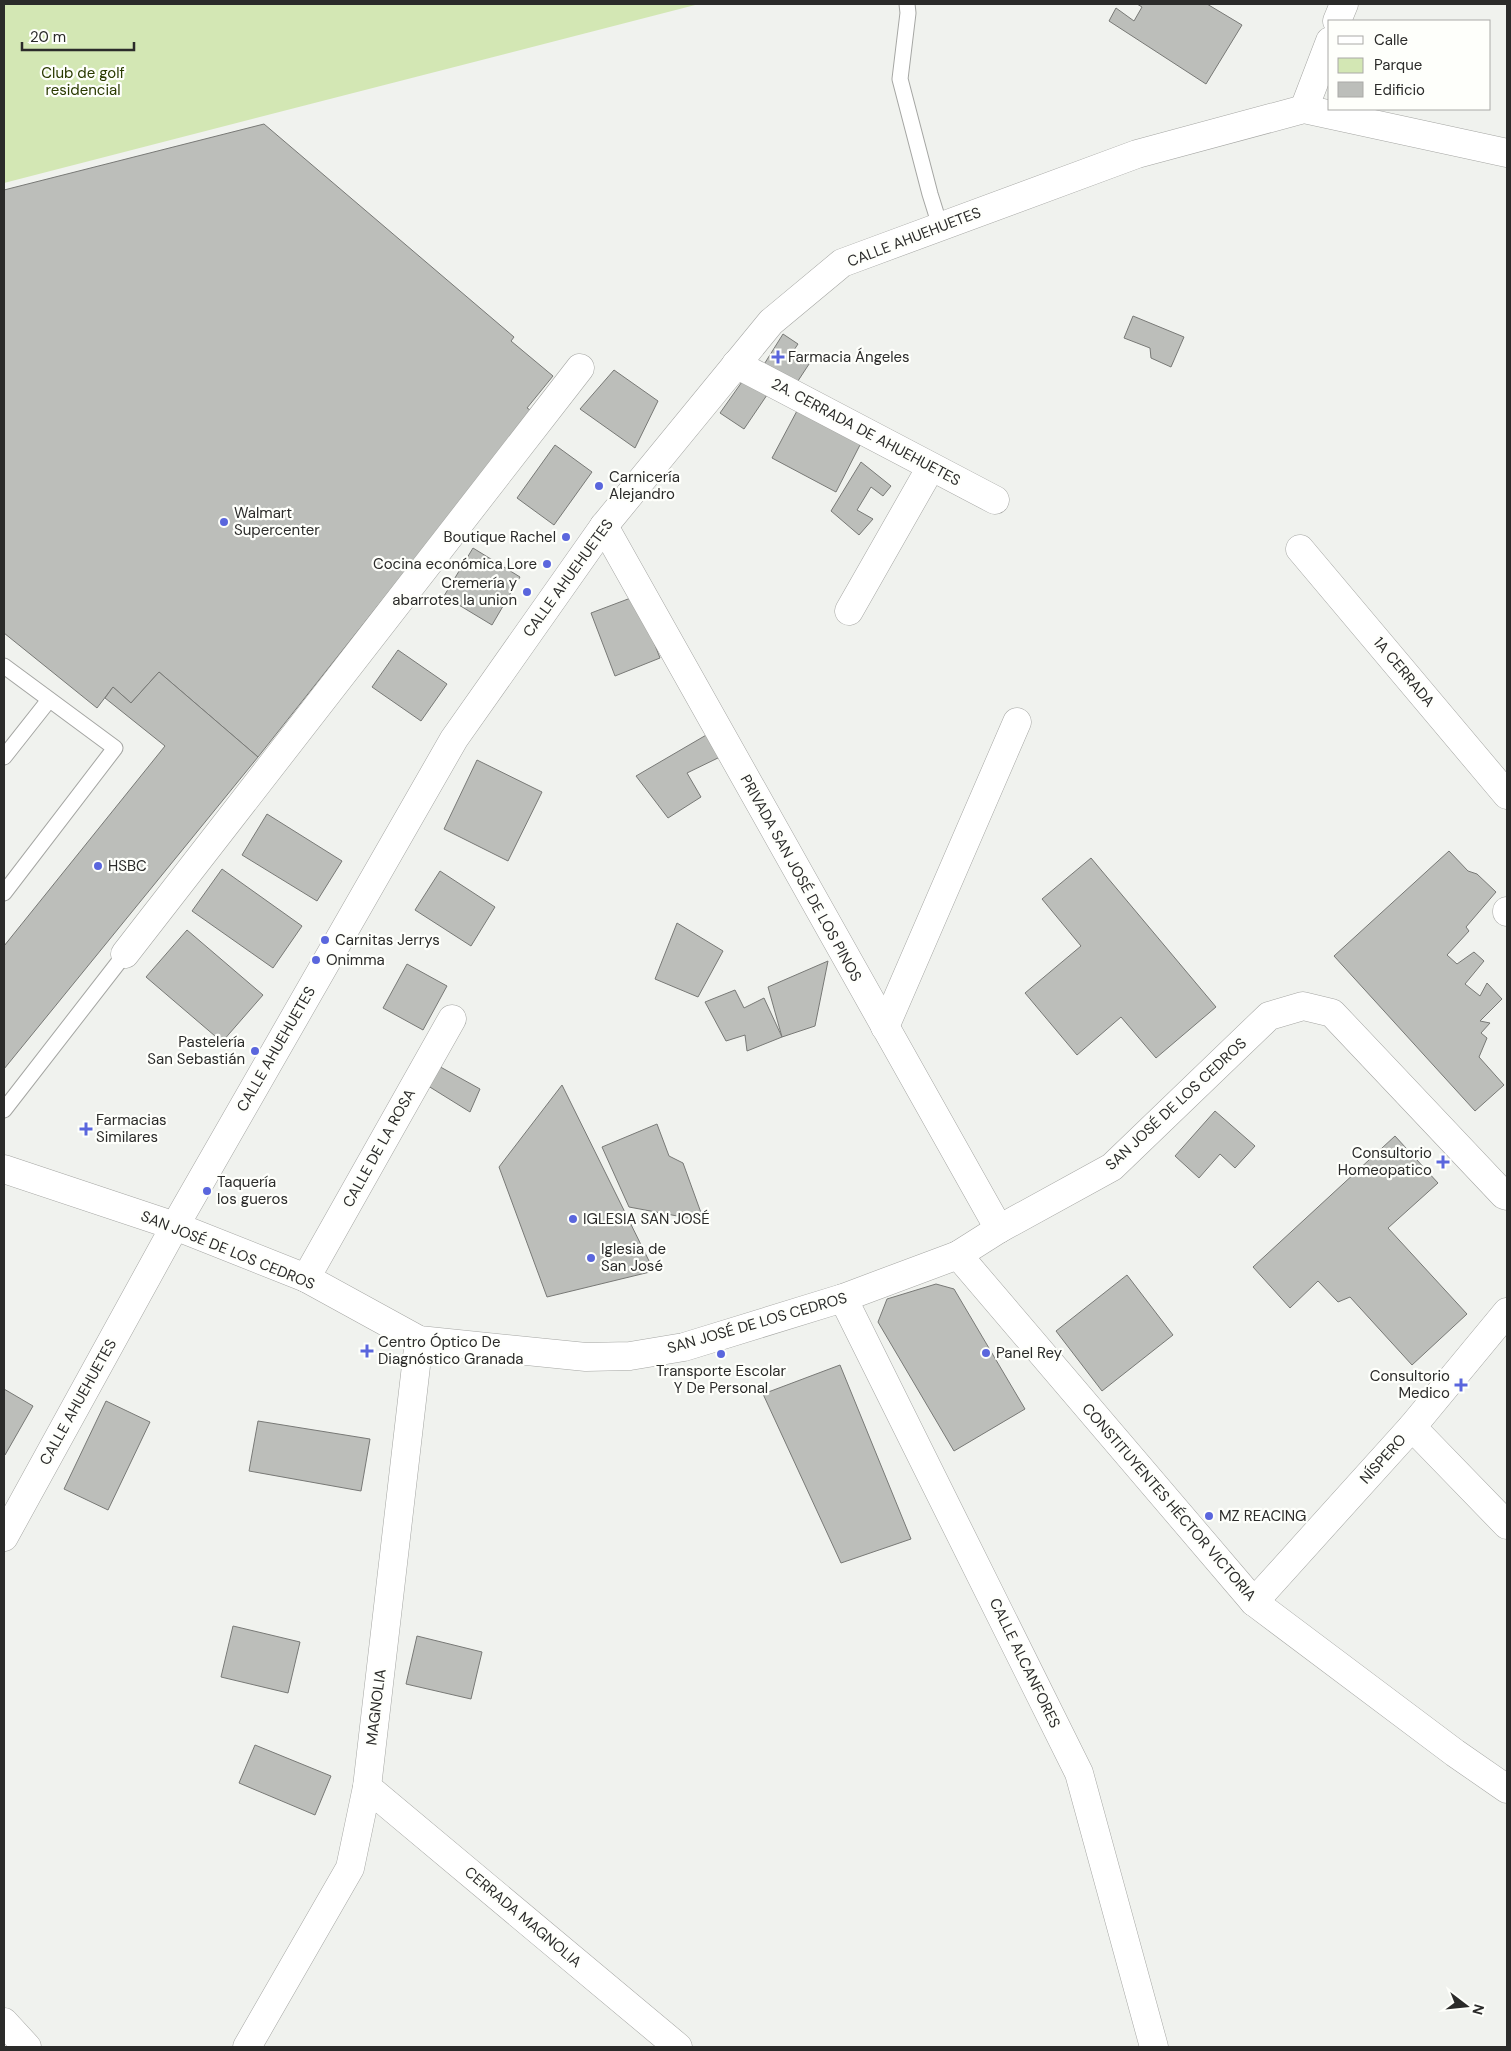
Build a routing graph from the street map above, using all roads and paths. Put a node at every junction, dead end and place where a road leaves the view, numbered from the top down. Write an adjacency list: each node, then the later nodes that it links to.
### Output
1 (907, 4): 7 (lane)
2 (1344, 4): 3 (street)
3 (1337, 20)
4 (1328, 46): 5 (street)
5 (1304, 109): 6 (street, CALLE AHUEHUETES); 7 (street, CALLE AHUEHUETES)
6 (1507, 153)
7 (940, 226): 8 (street, CALLE AHUEHUETES)
8 (736, 364): 10 (street, 2A. CERRADA DE AHUEHUETES); 12 (street, CALLE AHUEHUETES)
9 (580, 368): 21 (street)
10 (932, 467): 11 (street, 2A. CERRADA DE AHUEHUETES); 14 (street)
11 (995, 500)
12 (604, 526): 23 (street, PRIVADA SAN JOSÉ DE LOS PINOS); 27 (street, CALLE AHUEHUETES)
13 (1300, 549): 19 (street, 1A CERRADA)
14 (849, 611)
15 (4, 666): 16 (lane)
16 (49, 700): 18 (lane); 20 (lane)
17 (1017, 722): 23 (street)
18 (4, 756)
19 (1507, 794)
20 (4, 893)
21 (125, 954): 24 (lane)
22 (452, 1019): 30 (street, CALLE DE LA ROSA)
23 (885, 1027): 28 (street, PRIVADA SAN JOSÉ DE LOS PINOS)
24 (4, 1110)
25 (4, 1169): 27 (street, SAN JOSÉ DE LOS CEDROS)
26 (1507, 1196): 28 (street, SAN JOSÉ DE LOS CEDROS)
27 (175, 1226): 30 (street, SAN JOSÉ DE LOS CEDROS); 36 (street, CALLE AHUEHUETES)
28 (999, 1229): 29 (street, SAN JOSÉ DE LOS CEDROS)
29 (958, 1255): 31 (street, SAN JOSÉ DE LOS CEDROS); 37 (street, CONSTITUYENTES HÉCTOR VICTORIA)
30 (306, 1278): 33 (street, SAN JOSÉ DE LOS CEDROS)
31 (843, 1298): 33 (street, SAN JOSÉ DE LOS CEDROS); 44 (street, CALLE ALCANFORES)
32 (1507, 1312): 34 (street, NÍSPERO)
33 (419, 1340): 38 (street, MAGNOLIA)
34 (1412, 1427): 35 (street); 37 (street, NÍSPERO)
35 (1507, 1525)
36 (4, 1536)
37 (1254, 1602): 39 (street, CONSTITUYENTES HÉCTOR VICTORIA)
38 (367, 1787): 41 (street, MAGNOLIA); 43 (street, CERRADA MAGNOLIA)
39 (1507, 1789)
40 (4, 2022): 42 (street)
41 (250, 2046)
42 (26, 2047)
43 (678, 2047)
44 (1154, 2047)

